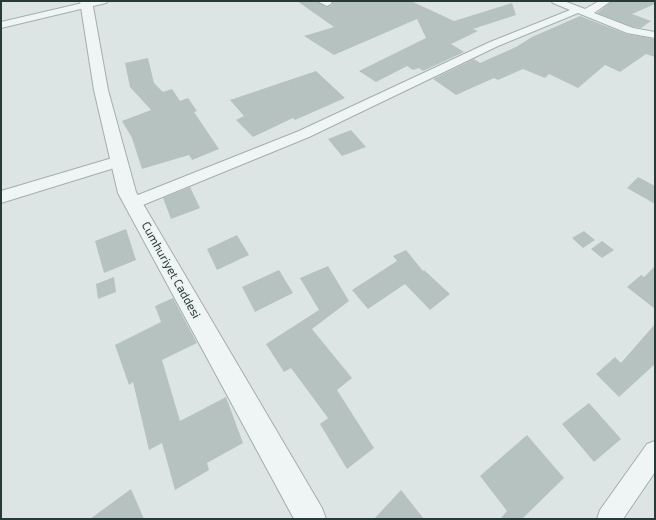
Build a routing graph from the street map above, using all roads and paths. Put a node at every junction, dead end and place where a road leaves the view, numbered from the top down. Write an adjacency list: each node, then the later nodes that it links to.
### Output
1 (556, 1): 4 (street)
2 (606, 1): 4 (street)
3 (92, 2): 5 (street); 7 (street, Cumhuriyet Caddesi)
4 (582, 11): 6 (street); 9 (street)
5 (1, 25)
6 (655, 35)
7 (118, 161): 8 (street); 9 (street, Cumhuriyet Caddesi)
8 (1, 197)
9 (133, 203): 11 (street, Cumhuriyet Caddesi)
10 (655, 452): 12 (street)
11 (311, 519)
12 (609, 519)

